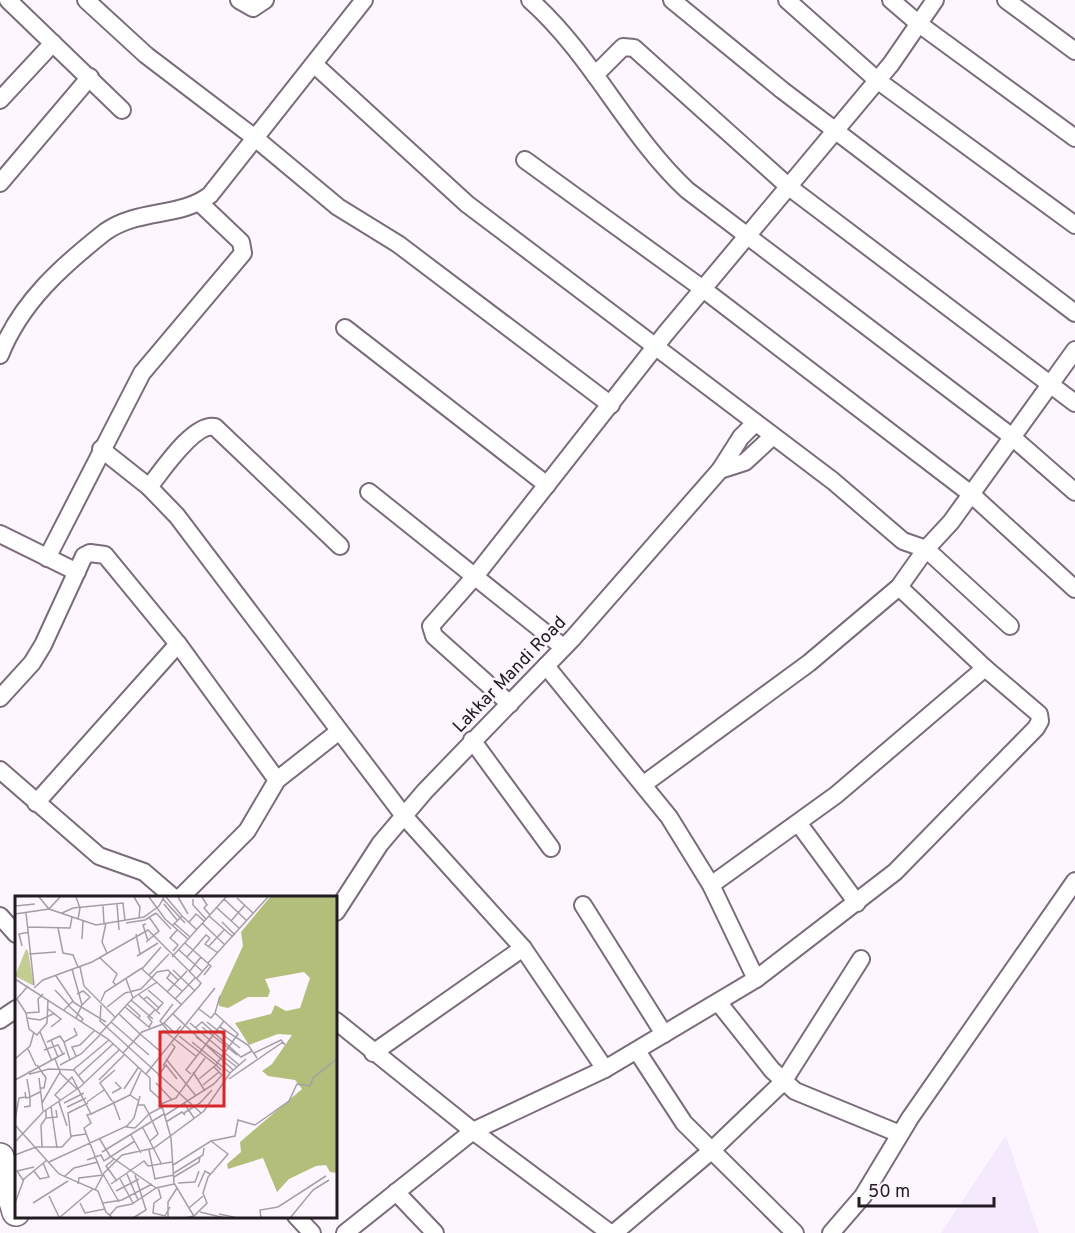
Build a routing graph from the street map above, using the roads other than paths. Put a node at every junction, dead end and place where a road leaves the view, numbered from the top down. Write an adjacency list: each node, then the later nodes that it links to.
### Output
1 (8, 0): 13 (street)
2 (86, 0): 22 (street)
3 (239, 0): 4 (street)
4 (265, 0)
5 (364, 0): 15 (street)
6 (530, 0): 16 (street)
7 (672, 0): 21 (street)
8 (787, 0): 18 (street)
9 (891, 0): 12 (street)
10 (935, 0): 12 (street)
11 (1006, 0): 14 (street)
12 (919, 24): 18 (street); 23 (street)
13 (53, 43): 17 (street); 19 (street)
14 (1075, 51)
15 (315, 65): 22 (street); 34 (street)
16 (595, 75): 26 (street); 29 (street)
17 (90, 77): 20 (street); 25 (street)
18 (877, 80): 21 (street); 28 (street)
19 (0, 100)
20 (122, 110)
21 (836, 130): 26 (street); 31 (street)
22 (255, 138): 27 (street); 39 (street)
23 (1075, 138)
24 (525, 160): 30 (street)
25 (0, 183)
26 (789, 187): 29 (street); 37 (street)
27 (200, 203): 32 (street); 43 (street)
28 (1075, 225)
29 (748, 236): 30 (street); 42 (street)
30 (703, 289): 34 (street); 49 (street)
31 (1075, 313)
32 (5, 328): 36 (street)
33 (345, 328): 45 (street)
34 (657, 347): 39 (street); 40 (street)
35 (1075, 350): 37 (street)
36 (0, 355)
37 (1051, 383): 38 (street); 42 (street)
38 (1075, 403)
39 (611, 405): 45 (street)
40 (754, 423): 41 (street); 44 (street, Lakkar Mandi Road)
41 (773, 436): 44 (street); 52 (street)
42 (1011, 436): 48 (street); 49 (street)
43 (102, 449): 46 (street); 53 (street)
44 (720, 470): 60 (street, Lakkar Mandi Road)
45 (547, 485): 55 (street)
46 (149, 487): 51 (street); 65 (street)
47 (369, 492): 55 (street)
48 (1075, 492)
49 (971, 494): 52 (street); 57 (street)
50 (0, 534): 53 (street)
51 (340, 546)
52 (926, 549): 56 (street); 58 (street)
53 (47, 558): 54 (street)
54 (77, 572): 59 (street); 63 (street)
55 (476, 575): 60 (street); 64 (street)
56 (899, 587): 62 (street); 69 (street)
57 (1075, 589)
58 (1010, 626)
59 (178, 644): 68 (street); 70 (street)
60 (563, 647): 61 (street, Lakkar Mandi Road)
61 (546, 666): 64 (street, Lakkar Mandi Road); 69 (street)
62 (985, 668): 72 (street); 77 (street)
63 (0, 698)
64 (510, 704): 66 (street, Lakkar Mandi Road)
65 (338, 732): 68 (street); 71 (street)
66 (472, 740): 71 (street, Lakkar Mandi Road); 73 (street)
67 (0, 770): 70 (street)
68 (277, 780): 76 (street)
69 (644, 784): 75 (street)
70 (36, 803): 76 (street)
71 (404, 816): 79 (street, Lakkar Mandi Road); 82 (street)
72 (799, 824): 75 (street); 77 (street)
73 (551, 848)
74 (1075, 881): 95 (street)
75 (711, 885): 84 (street)
76 (172, 896)
77 (857, 903): 84 (street)
78 (583, 905): 89 (street)
79 (338, 909)
80 (0, 916): 81 (street)
81 (15, 933)
82 (523, 948): 91 (street); 92 (street)
83 (861, 959): 93 (street)
84 (756, 979): 85 (street)
85 (718, 1002): 89 (street); 93 (street)
86 (15, 1010): 87 (street)
87 (0, 1020)
88 (338, 1023): 91 (street)
89 (664, 1034): 90 (street)
90 (637, 1051): 92 (street); 96 (street)
91 (373, 1053): 94 (street)
92 (605, 1070): 94 (street)
93 (783, 1082): 95 (street); 96 (street)
94 (473, 1131): 98 (street); 106 (street)
95 (900, 1134): 108 (street)
96 (711, 1151): 106 (street); 107 (street)
97 (0, 1157): 99 (main road)
98 (396, 1192): 104 (street); 105 (street)
99 (15, 1204)
100 (19, 1218): 102 (main road)
101 (298, 1218): 103 (street)
102 (23, 1233)
103 (312, 1233)
104 (345, 1233)
105 (435, 1233)
106 (612, 1233)
107 (795, 1233)
108 (831, 1233)

